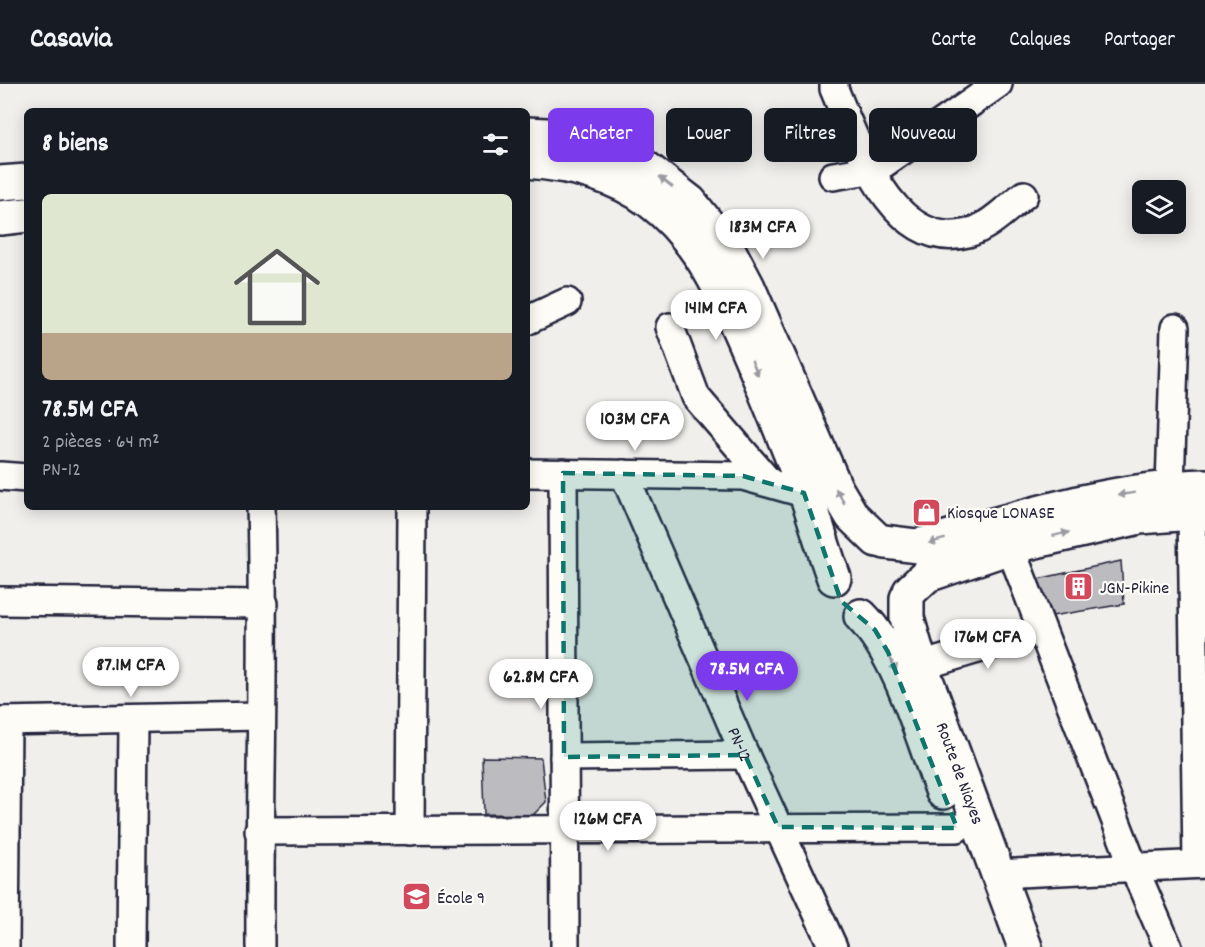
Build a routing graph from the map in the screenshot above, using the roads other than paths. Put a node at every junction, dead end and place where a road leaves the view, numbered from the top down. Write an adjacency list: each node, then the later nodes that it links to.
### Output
1 (834, 84): 5 (street)
2 (998, 84): 5 (street)
3 (530, 134): 27 (main road, one-way to 3)
4 (530, 161): 23 (main road, one-way to 23)
5 (869, 170): 6 (street); 9 (street)
6 (832, 176)
7 (24, 181): 8 (main road)
8 (0, 183)
9 (1024, 195)
10 (24, 215): 11 (main road)
11 (0, 218)
12 (567, 302): 13 (street)
13 (530, 319)
14 (670, 327): 21 (street)
15 (1175, 328): 22 (street)
16 (530, 473): 17 (street)
17 (563, 473): 18 (street); 40 (street)
18 (624, 474): 21 (street); 39 (street, PN-12)
19 (0, 476): 20 (street)
20 (24, 478)
21 (755, 478): 23 (street)
22 (1170, 487): 24 (main road); 27 (main road, one-way to 27)
23 (804, 492): 29 (main road)
24 (1201, 503): 28 (main road, one-way to 24); 46 (street)
25 (261, 510): 32 (street)
26 (412, 510): 45 (street)
27 (881, 541): 29 (main road); 30 (main road)
28 (1010, 547): 30 (main road); 34 (street)
29 (834, 578): 33 (main road)
30 (908, 595): 33 (main road); 35 (main road, Route de Niayes)
31 (0, 601): 32 (street)
32 (264, 604): 36 (street)
33 (861, 616): 42 (main road, Route de Niayes, one-way to 42)
34 (1041, 630): 35 (street); 47 (street)
35 (921, 666): 48 (main road, Route de Niayes)
36 (261, 716): 37 (street); 44 (street)
37 (133, 720): 38 (street); 50 (street)
38 (4, 721): 49 (street)
39 (745, 755): 40 (street); 41 (street, PN-12)
40 (564, 757): 43 (street)
41 (778, 827): 42 (street); 43 (street); 53 (street, PN-12)
42 (957, 828): 54 (main road, Route de Niayes)
43 (564, 830): 45 (street); 52 (street)
44 (259, 831): 45 (street); 51 (street)
45 (410, 831)
46 (1201, 864): 47 (street)
47 (1134, 868): 48 (street); 56 (street)
48 (996, 874): 55 (main road, Route de Niayes)
49 (5, 947)
50 (131, 947)
51 (260, 947)
52 (565, 947)
53 (833, 947)
54 (1003, 947)
55 (1025, 947)
56 (1168, 947)

